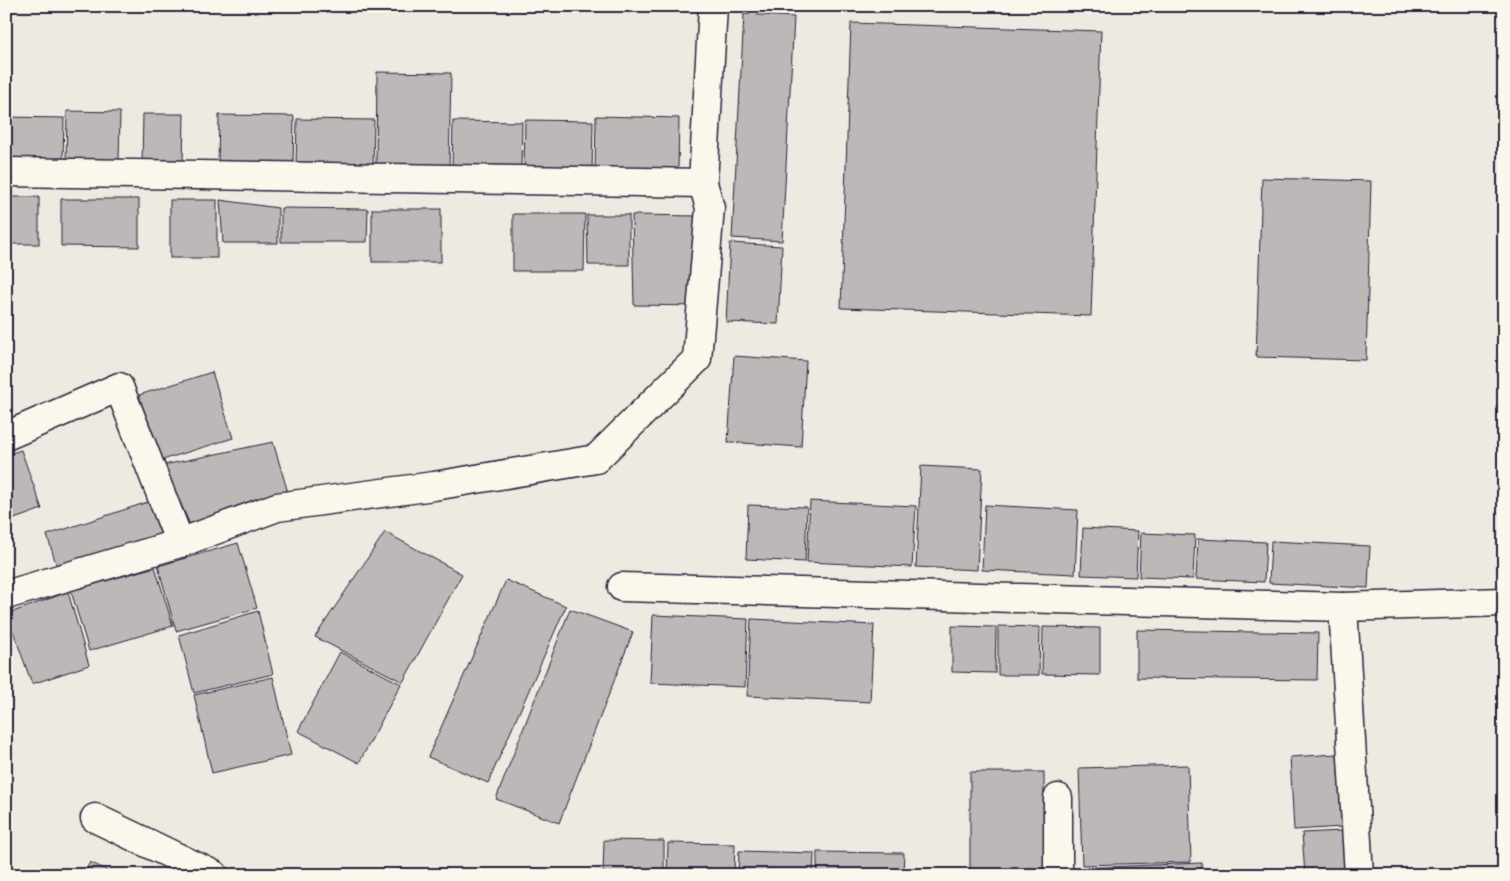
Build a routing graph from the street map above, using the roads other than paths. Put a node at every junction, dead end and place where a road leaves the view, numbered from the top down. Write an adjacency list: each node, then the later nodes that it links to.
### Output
1 (713, 6): 3 (street)
2 (6, 172): 3 (street)
3 (703, 183): 5 (street)
4 (6, 436): 5 (street)
5 (180, 543): 7 (street)
6 (622, 587): 9 (street)
7 (6, 595)
8 (1504, 602): 9 (street)
9 (1343, 607): 14 (street)
10 (1058, 798): 13 (street)
11 (95, 818): 12 (street)
12 (214, 875)
13 (1058, 875)
14 (1359, 875)

